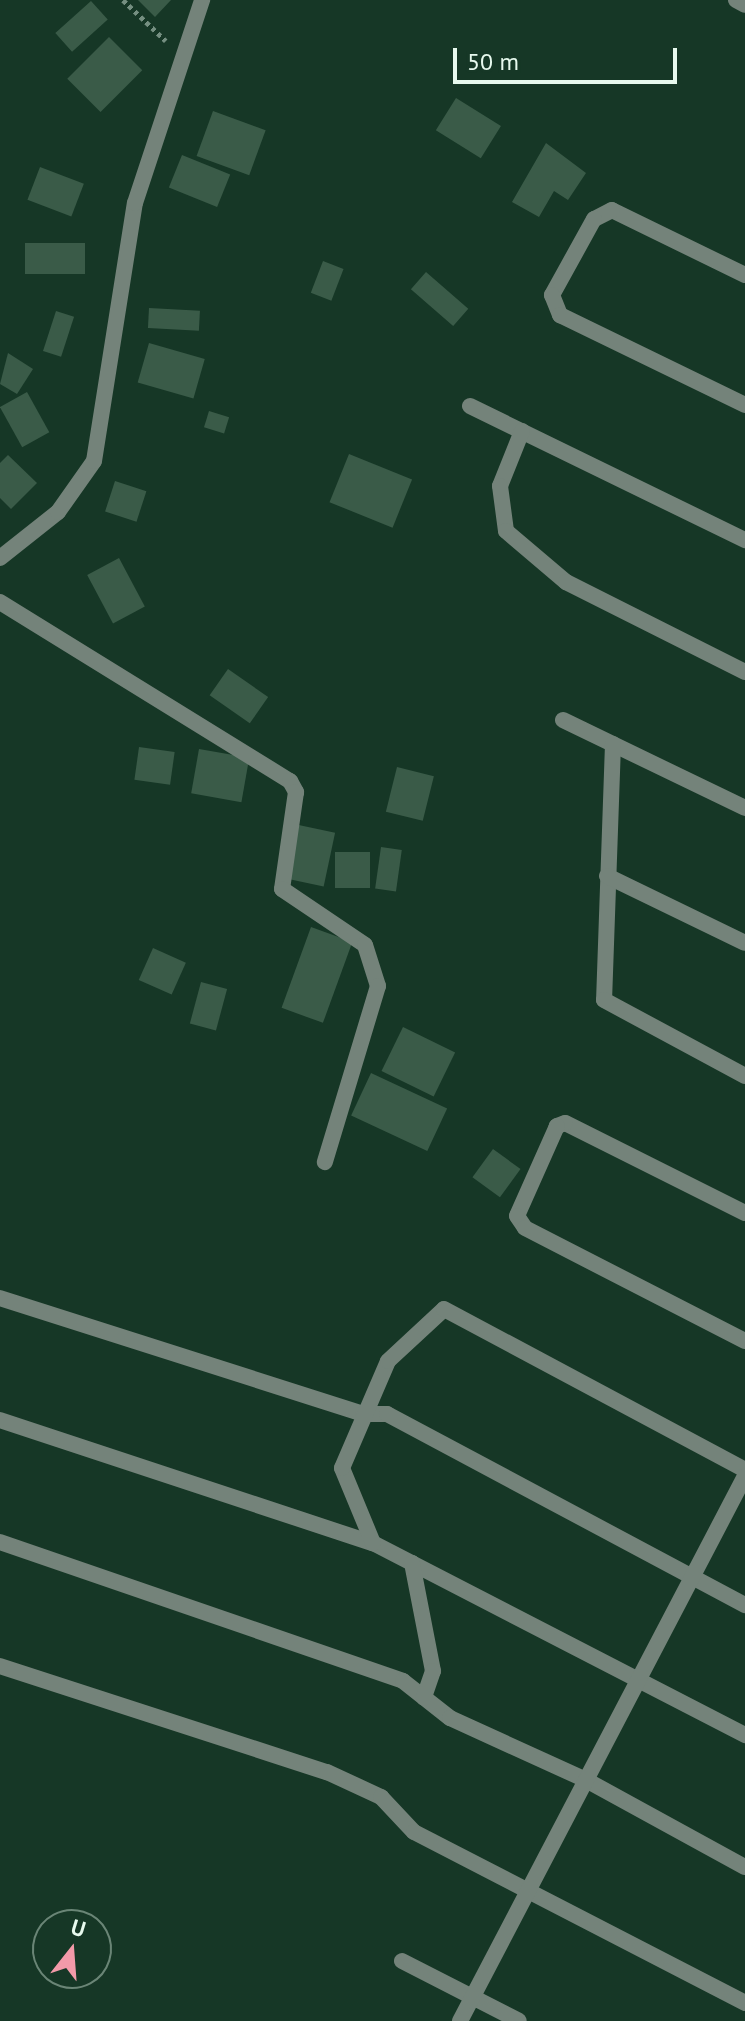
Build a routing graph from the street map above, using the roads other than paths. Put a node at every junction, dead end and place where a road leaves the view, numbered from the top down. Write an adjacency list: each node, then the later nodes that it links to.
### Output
1 (202, 0): 9 (street)
2 (736, 0): 3 (street)
3 (745, 5)
4 (745, 275): 5 (street)
5 (745, 405)
6 (470, 406): 7 (street)
7 (522, 431): 8 (street); 11 (street)
8 (745, 540)
9 (0, 558)
10 (0, 602): 18 (street)
11 (745, 672)
12 (563, 720): 13 (street)
13 (613, 744): 14 (street); 15 (street)
14 (745, 808)
15 (607, 876): 16 (street); 17 (street)
16 (745, 943)
17 (745, 1076)
18 (325, 1162)
19 (745, 1213): 21 (street)
20 (0, 1298): 22 (street)
21 (745, 1341)
22 (363, 1414): 24 (street); 26 (street); 28 (street)
23 (0, 1420): 26 (street)
24 (745, 1473): 28 (street)
25 (0, 1542): 32 (street)
26 (373, 1543): 27 (street)
27 (412, 1563): 31 (street); 32 (street)
28 (692, 1577): 29 (street); 31 (street)
29 (745, 1605)
30 (0, 1666): 36 (street)
31 (640, 1678): 33 (street); 34 (street)
32 (424, 1697): 34 (street)
33 (745, 1735)
34 (586, 1780): 35 (street); 36 (street)
35 (745, 1867)
36 (529, 1890): 38 (street); 39 (street)
37 (402, 1961): 38 (street)
38 (473, 1997): 40 (street); 41 (street)
39 (745, 2003)
40 (460, 2021)
41 (519, 2021)

